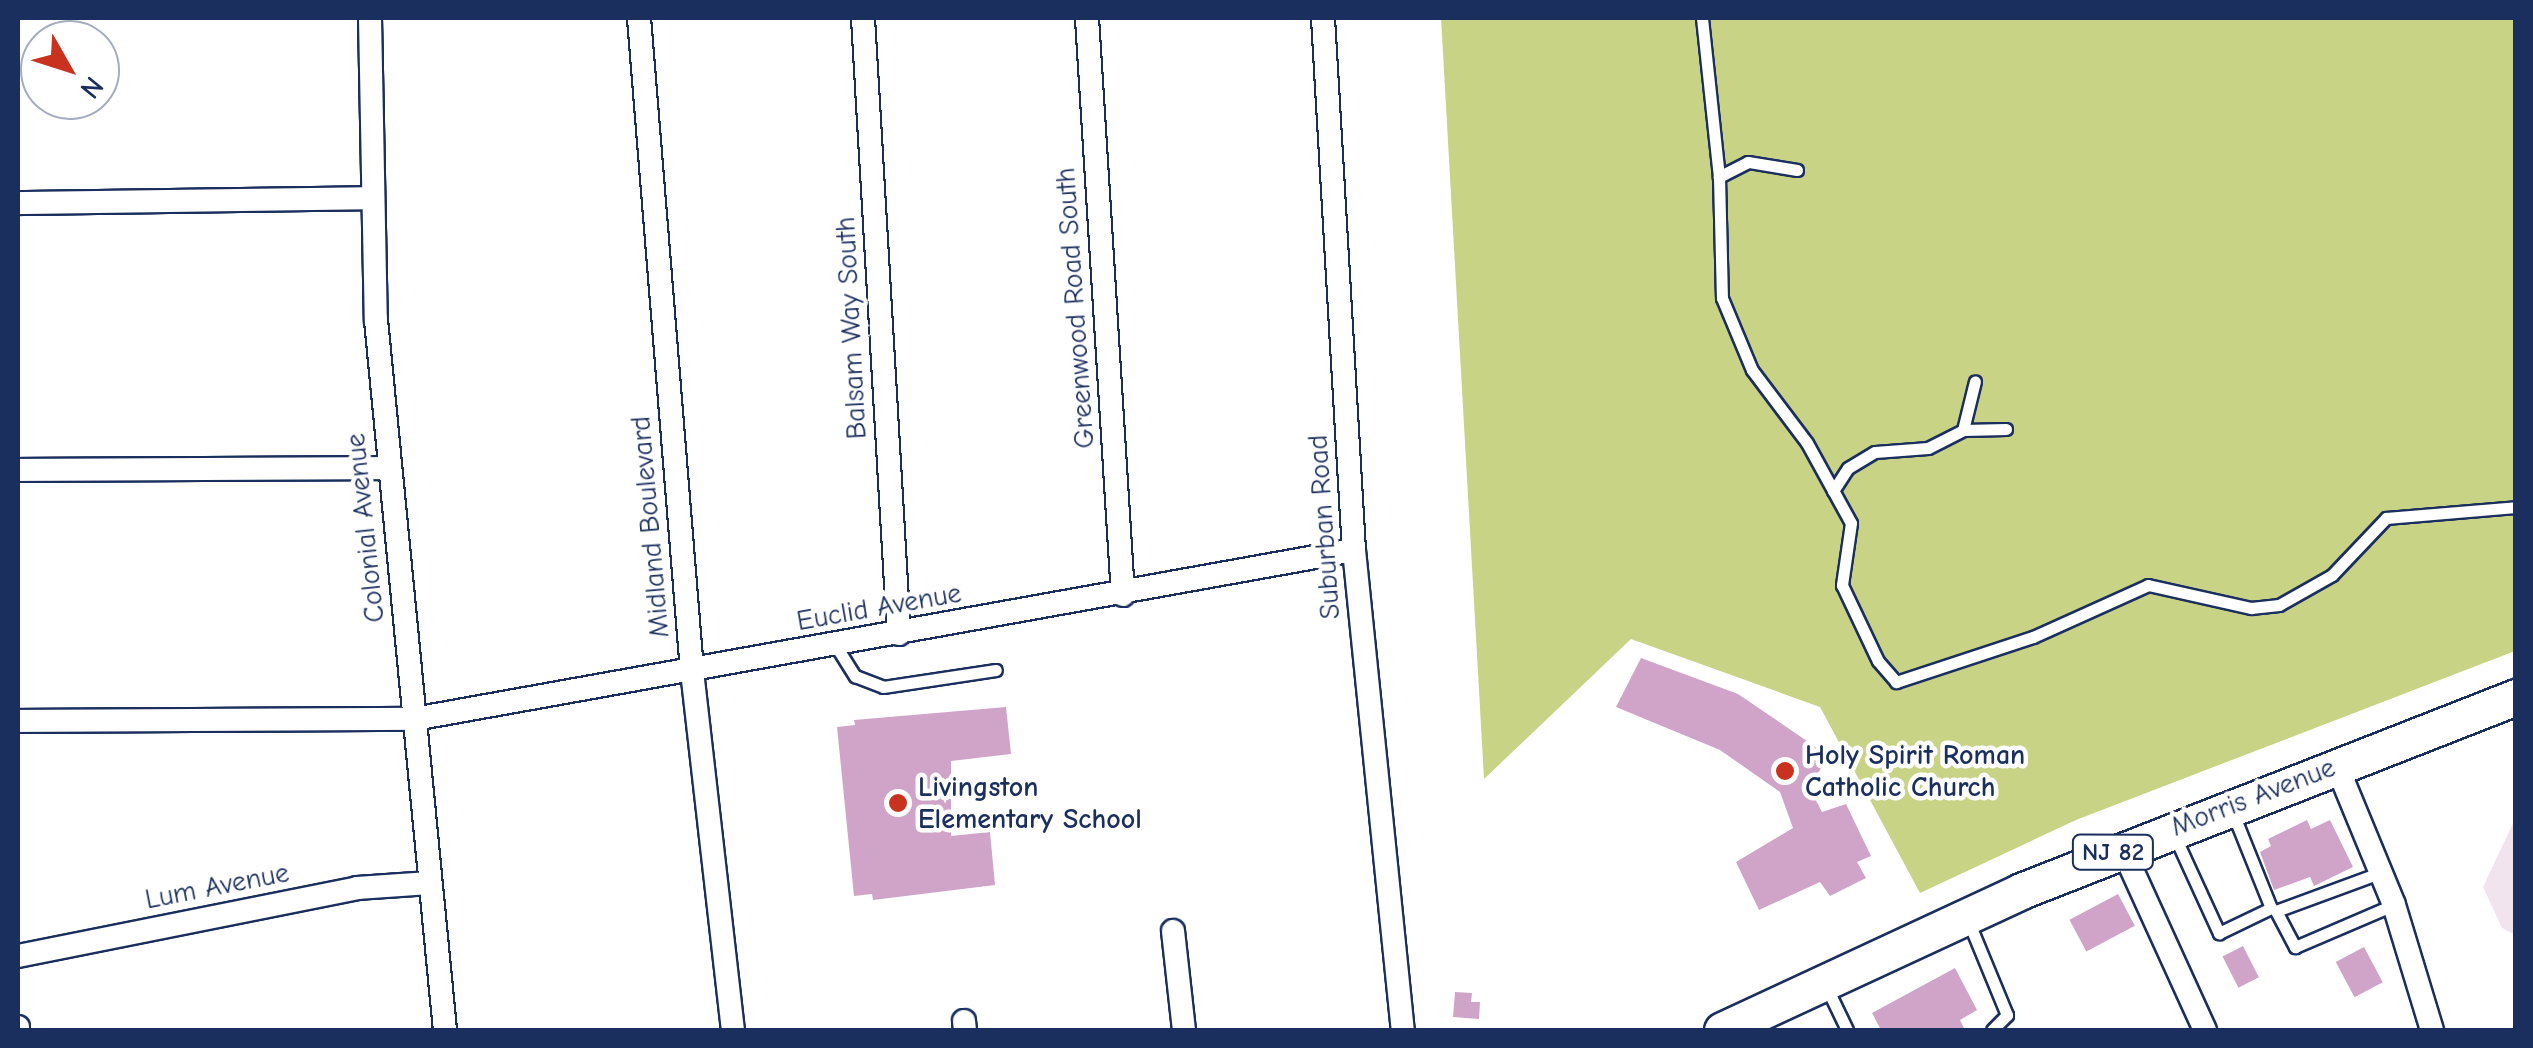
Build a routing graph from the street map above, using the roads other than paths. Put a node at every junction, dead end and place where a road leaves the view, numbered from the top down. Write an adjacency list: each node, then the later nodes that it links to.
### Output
1 (370, 18): 9 (street, Colonial Avenue)
2 (639, 18): 22 (street, Midland Boulevard)
3 (863, 18): 20 (street, Balsam Way South)
4 (1087, 18): 19 (street, Greenwood Road South)
5 (1323, 18): 18 (street, Suburban Road)
6 (1702, 18): 8 (lane)
7 (1797, 170): 8 (lane)
8 (1719, 177): 16 (lane)
9 (373, 198): 10 (street); 14 (street, Colonial Avenue)
10 (18, 204)
11 (1975, 381): 13 (lane)
12 (2006, 429): 13 (lane)
13 (1963, 430): 16 (lane)
14 (390, 468): 15 (street); 25 (street, Colonial Avenue)
15 (18, 470)
16 (1832, 492): 17 (lane)
17 (2516, 507)
18 (1354, 550): 19 (street, Euclid Avenue); 42 (street, Suburban Road)
19 (1123, 595): 20 (street, Euclid Avenue)
20 (899, 634): 21 (street, Euclid Avenue)
21 (836, 646): 22 (street, Euclid Avenue); 23 (lane)
22 (692, 670): 25 (street, Euclid Avenue); 40 (street, Midland Boulevard)
23 (996, 670)
24 (2516, 697): 27 (main road, Morris Avenue / NJ 82)
25 (414, 718): 26 (street, Euclid Avenue); 32 (street, Colonial Avenue)
26 (18, 721)
27 (2336, 764): 28 (main road, Morris Avenue / NJ 82); 31 (street)
28 (2230, 806): 29 (main road, Morris Avenue / NJ 82); 34 (lane)
29 (2172, 829): 30 (main road, Morris Avenue / NJ 82); 34 (lane)
30 (2122, 848): 35 (main road, Morris Avenue / NJ 82); 46 (street)
31 (2382, 872): 33 (street); 34 (lane)
32 (430, 882): 37 (street, Lum Avenue); 39 (street, Colonial Avenue)
33 (2394, 904): 34 (lane); 47 (street)
34 (2273, 910)
35 (1965, 914): 38 (main road, Morris Avenue / NJ 82); 45 (lane)
36 (1172, 932): 41 (street)
37 (18, 956)
38 (1823, 980): 43 (main road, Morris Avenue / NJ 82); 44 (lane)
39 (445, 1030)
40 (733, 1030)
41 (1184, 1030)
42 (1403, 1030)
43 (1722, 1030)
44 (1847, 1030)
45 (1992, 1030)
46 (2205, 1030)
47 (2432, 1030)

